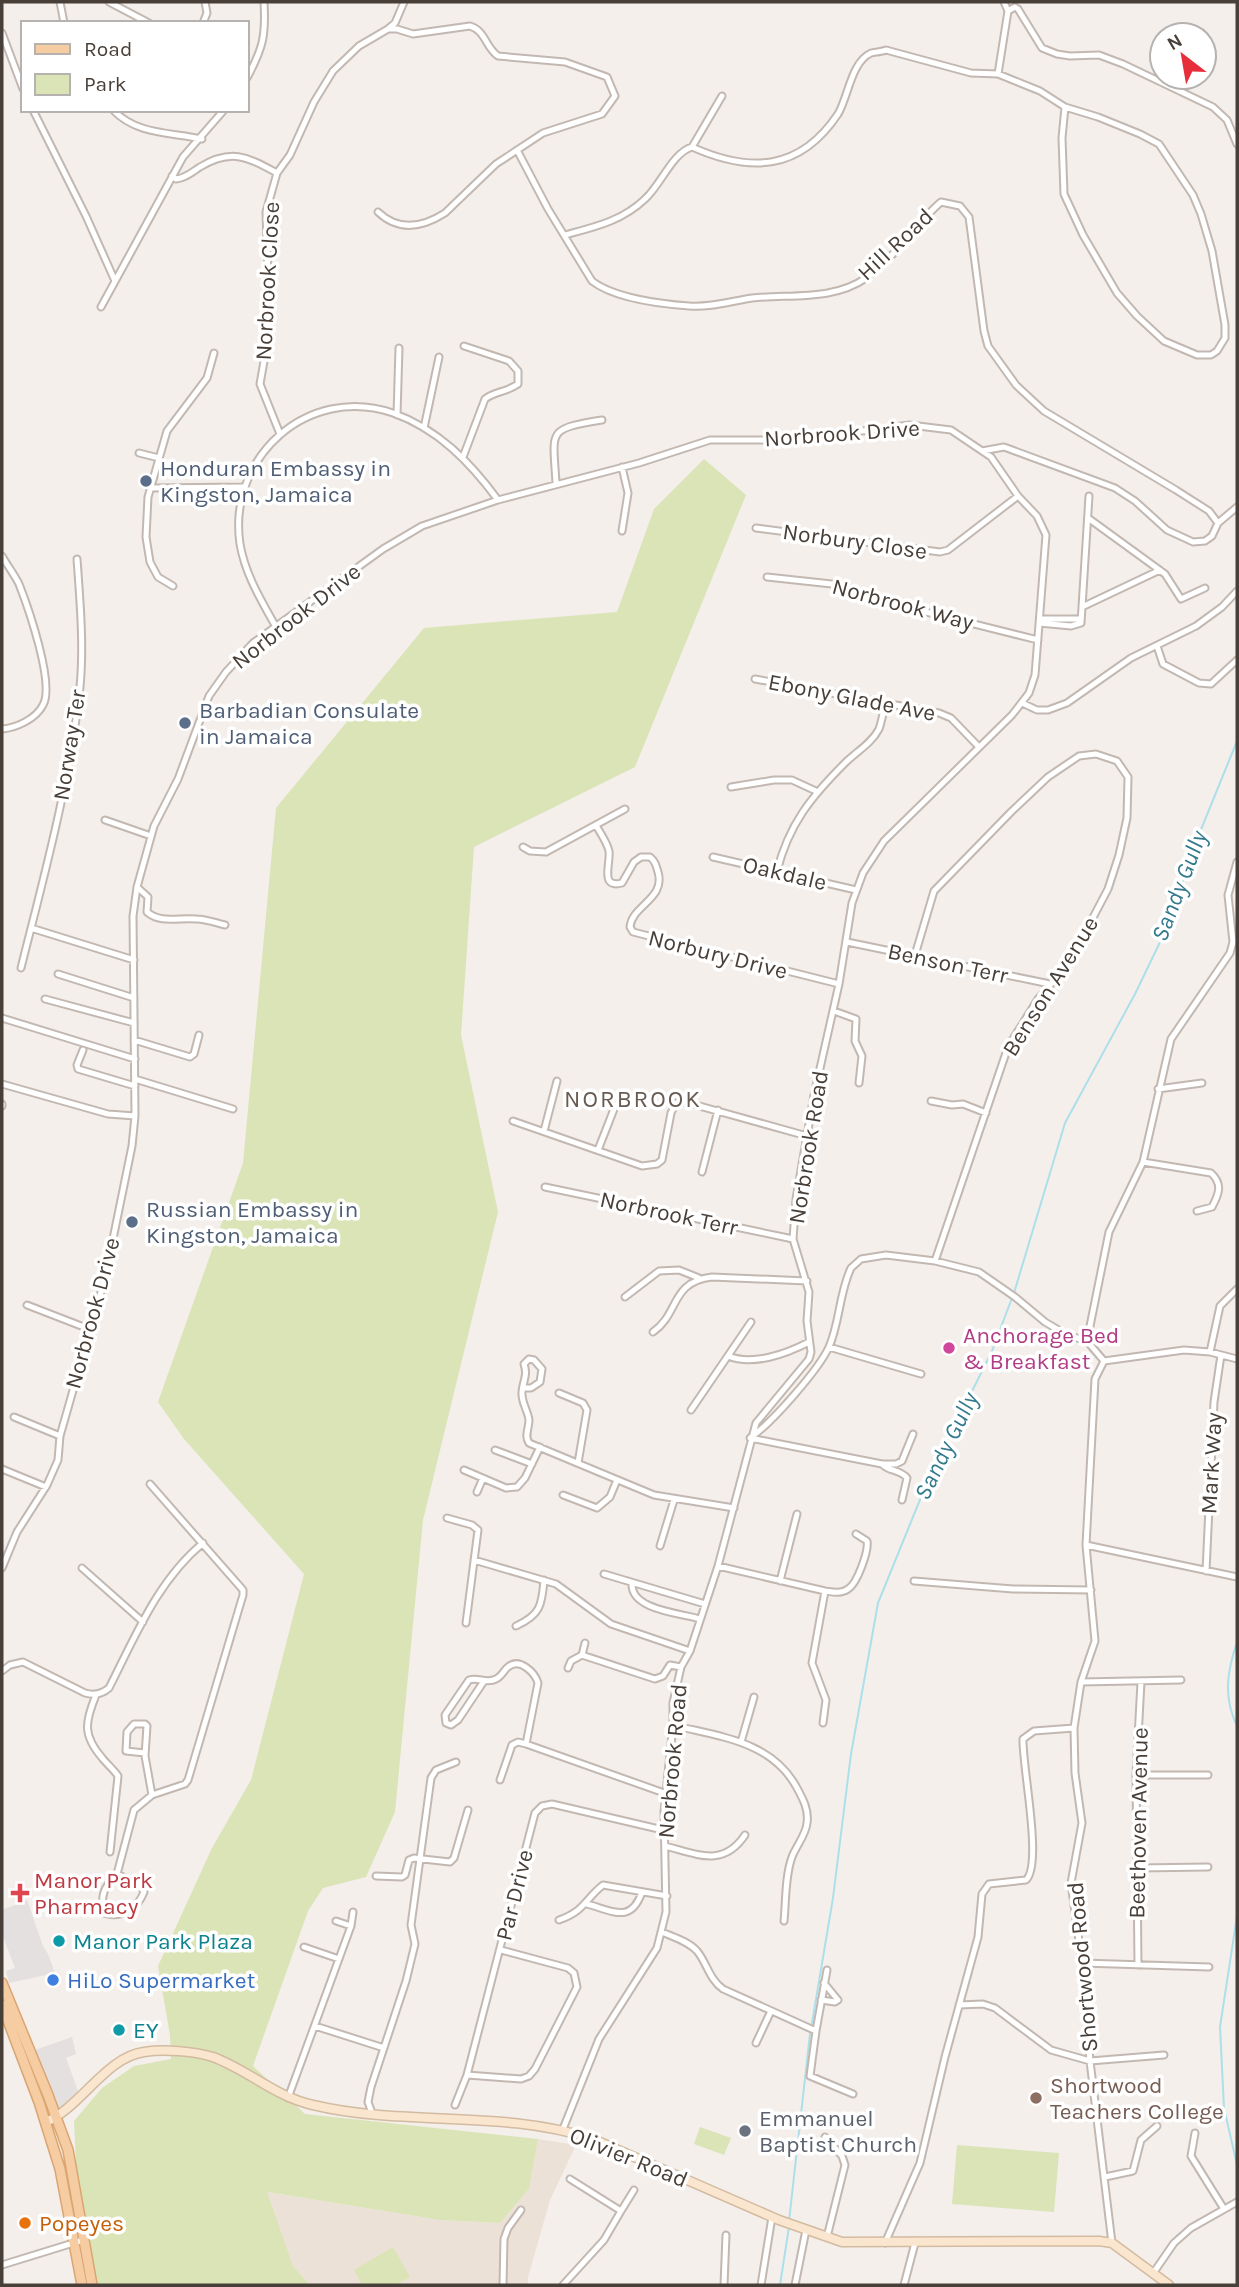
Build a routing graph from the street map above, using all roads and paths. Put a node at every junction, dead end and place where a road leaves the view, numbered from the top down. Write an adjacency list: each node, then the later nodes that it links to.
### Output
1 (60, 2): 8 (street)
2 (109, 2): 9 (street)
3 (205, 2): 10 (street)
4 (264, 2): 14 (street)
5 (404, 2): 11 (street)
6 (1004, 2): 7 (street)
7 (1008, 11): 13 (street); 22 (street)
8 (64, 21)
9 (145, 21)
10 (204, 21)
11 (388, 29): 24 (street); 25 (street)
12 (2, 33): 15 (street)
13 (998, 74): 17 (street); 23 (street)
14 (248, 76)
15 (21, 84)
16 (722, 96): 23 (street)
17 (1065, 107): 17 (street)
18 (34, 112): 29 (street)
19 (115, 112): 21 (street)
20 (222, 112): 21 (street)
21 (202, 139): 26 (street)
22 (1237, 144)
23 (692, 147): 28 (street)
24 (517, 150): 27 (street); 28 (street, Hill Road)
25 (277, 173): 26 (street, Norbrook Close); 38 (street, Norbrook Close)
26 (172, 176): 29 (street)
27 (378, 212)
28 (565, 235): 52 (street, Hill Road)
29 (115, 281): 30 (street)
30 (101, 307)
31 (464, 346): 41 (street)
32 (400, 348): 35 (street)
33 (214, 353): 42 (street)
34 (439, 357): 37 (street)
35 (397, 415): 37 (street); 38 (street)
36 (602, 419): 44 (street)
37 (424, 428): 41 (street)
38 (280, 434): 45 (street)
39 (982, 451): 43 (street, Norbrook Drive); 47 (street, Norbrook Road); 52 (street)
40 (139, 453): 42 (street)
41 (463, 457): 49 (street)
42 (159, 458): 46 (street)
43 (622, 467): 44 (street, Norbrook Drive); 54 (street)
44 (556, 483): 49 (street, Norbrook Drive)
45 (243, 486): 46 (street); 64 (street)
46 (151, 488): 59 (street)
47 (1018, 496): 53 (street, Norbury Close); 63 (street, Norbrook Road)
48 (1089, 496): 51 (street)
49 (498, 500): 64 (street, Norbrook Drive)
50 (1237, 507): 52 (street)
51 (1088, 518): 57 (street); 62 (street)
52 (1218, 523)
53 (756, 528)
54 (622, 531)
55 (2, 556): 71 (street)
56 (77, 559): 86 (street, Norway Ter)
57 (1160, 570): 60 (street); 62 (street)
58 (766, 577): 65 (street, Norbrook Way)
59 (173, 586)
60 (1205, 588)
61 (1237, 590): 66 (street)
62 (1082, 607): 63 (street)
63 (1040, 621): 65 (street, Norbrook Road)
64 (276, 627): 78 (street, Norbrook Drive)
65 (1038, 640): 70 (street, Norbrook Road)
66 (1157, 646): 67 (street); 70 (street)
67 (1237, 660)
68 (755, 679): 69 (street, Ebony Glade Ave)
69 (886, 703): 72 (street, Ebony Glade Ave); 74 (street)
70 (1022, 703): 72 (street, Norbrook Road)
71 (2, 729)
72 (978, 746): 84 (street, Norbrook Road)
73 (731, 787): 74 (street)
74 (818, 792): 82 (street)
75 (625, 809): 77 (street)
76 (105, 820): 78 (street)
77 (596, 825): 79 (street); 92 (street, Norbury Drive)
78 (151, 836): 83 (street, Norbrook Drive)
79 (523, 847)
80 (713, 857): 82 (street, Oakdale)
81 (1237, 862): 108 (street)
82 (778, 871): 84 (street, Oakdale)
83 (137, 887): 85 (street); 89 (street, Norbrook Drive)
84 (856, 890): 87 (street, Norbrook Road)
85 (225, 925)
86 (31, 929): 89 (street); 90 (street, Norway Ter)
87 (847, 942): 88 (street, Benson Terr); 92 (street, Norbrook Road)
88 (915, 956): 93 (street, Benson Terr); 93 (street, Benson Avenue)
89 (134, 960): 94 (street, Norbrook Drive)
90 (21, 968)
91 (58, 974): 94 (street)
92 (839, 984): 96 (street, Norbrook Road)
93 (1050, 984): 113 (street, Benson Avenue)
94 (134, 998): 98 (street, Norbrook Drive)
95 (45, 999): 98 (street)
96 (834, 1011): 105 (street); 117 (street, Norbrook Road)
97 (2, 1018): 102 (street)
98 (134, 1023): 100 (street, Norbrook Drive)
99 (199, 1035): 100 (street)
100 (134, 1040): 102 (street, Norbrook Drive)
101 (83, 1051): 104 (street)
102 (135, 1059): 104 (street, Norbrook Drive)
103 (557, 1081): 116 (street)
104 (135, 1083): 110 (street); 114 (street, Norbrook Drive)
105 (859, 1083)
106 (1202, 1083): 108 (street)
107 (2, 1084): 114 (street)
108 (1158, 1089): 119 (street)
109 (931, 1101): 113 (street)
110 (233, 1109)
111 (614, 1109): 118 (street)
112 (718, 1110): 117 (street); 118 (street); 120 (street)
113 (986, 1113): 124 (street, Benson Avenue)
114 (135, 1116): 131 (street, Norbrook Drive)
115 (513, 1121): 116 (street)
116 (544, 1131): 118 (street)
117 (807, 1136): 123 (street, Norbrook Road)
118 (598, 1150)
119 (1143, 1162): 122 (street); 133 (street)
120 (702, 1172)
121 (545, 1187): 123 (street, Norbrook Terr)
122 (1197, 1211)
123 (793, 1239): 126 (street, Norbrook Road)
124 (934, 1261): 133 (street); 135 (street)
125 (699, 1278): 126 (street); 128 (street); 132 (street)
126 (807, 1282): 134 (street, Norbrook Road)
127 (1237, 1289): 136 (street)
128 (625, 1297)
129 (27, 1305): 131 (street)
130 (751, 1322): 138 (street)
131 (89, 1329): 147 (street, Norbrook Drive)
132 (653, 1332)
133 (1087, 1341): 140 (street)
134 (809, 1342): 138 (street); 148 (street, Norbrook Road)
135 (829, 1347): 141 (street); 148 (street)
136 (1210, 1352): 137 (street); 140 (street)
137 (1220, 1355): 139 (street); 175 (street, Mark Way)
138 (728, 1356): 144 (street)
139 (1237, 1359)
140 (1104, 1361): 169 (street, Shortwood Road)
141 (921, 1374)
142 (523, 1388): 142 (street); 149 (street)
143 (559, 1393): 151 (street)
144 (691, 1410)
145 (14, 1417): 147 (street)
146 (913, 1434): 153 (street)
147 (60, 1436): 159 (street, Norbrook Drive)
148 (750, 1438): 153 (street); 164 (street, Norbrook Road)
149 (540, 1447): 151 (street); 152 (street)
150 (495, 1450): 152 (street)
151 (578, 1463): 157 (street)
152 (532, 1464): 156 (street)
153 (882, 1464): 163 (street)
154 (464, 1470): 156 (street)
155 (3, 1471): 159 (street)
156 (483, 1478): 160 (street)
157 (617, 1480): 161 (street); 162 (street)
158 (150, 1484): 168 (street)
159 (47, 1487): 173 (street, Norbrook Drive)
160 (477, 1492)
161 (563, 1495)
162 (674, 1500): 164 (street); 170 (street)
163 (902, 1500)
164 (734, 1508): 172 (street, Norbrook Road)
165 (797, 1514): 179 (street)
166 (447, 1518): 171 (street)
167 (856, 1534): 183 (street)
168 (203, 1543): 186 (street); 212 (street)
169 (1086, 1545): 175 (street); 182 (street, Shortwood Road)
170 (660, 1546)
171 (474, 1560): 178 (street); 187 (street)
172 (718, 1566): 179 (street); 184 (street, Norbrook Road)
173 (2, 1568)
174 (82, 1568): 186 (street)
175 (1206, 1571): 177 (street)
176 (604, 1574): 181 (street)
177 (1237, 1577)
178 (544, 1580): 188 (street); 190 (street)
179 (780, 1581): 183 (street)
180 (914, 1581): 182 (street)
181 (632, 1583): 184 (street); 185 (street)
182 (1091, 1590): 197 (street, Shortwood Road)
183 (825, 1591): 201 (street)
184 (705, 1604): 185 (street, Norbrook Road)
185 (700, 1619): 190 (street, Norbrook Road)
186 (143, 1622): 199 (street)
187 (466, 1623)
188 (516, 1626)
189 (585, 1643): 191 (street)
190 (690, 1651): 192 (street, Norbrook Road)
191 (582, 1655): 192 (street); 193 (street)
192 (681, 1667): 202 (street, Norbrook Road)
193 (568, 1668)
194 (2, 1671): 199 (street)
195 (1181, 1680): 198 (street)
196 (484, 1681): 196 (street); 205 (street)
197 (1081, 1682): 198 (street); 203 (street, Shortwood Road)
198 (1141, 1682): 208 (street, Beethoven Avenue)
199 (96, 1695): 217 (street)
200 (754, 1697): 204 (street)
201 (823, 1723)
202 (673, 1725): 204 (street); 211 (street, Norbrook Road)
203 (1074, 1728): 235 (street, Shortwood Road); 243 (street)
204 (741, 1742): 229 (street)
205 (526, 1744): 210 (street); 211 (street)
206 (145, 1753): 206 (street); 212 (street)
207 (456, 1762): 218 (street)
208 (1136, 1775): 209 (street); 220 (street, Beethoven Avenue)
209 (1208, 1776)
210 (500, 1780)
211 (667, 1794): 214 (street, Norbrook Road)
212 (152, 1795): 221 (street)
213 (468, 1810): 218 (street)
214 (663, 1830): 216 (street, Norbrook Road); 233 (street, Par Drive)
215 (745, 1835): 216 (street)
216 (665, 1846): 224 (street, Norbrook Road)
217 (110, 1852)
218 (420, 1859): 222 (street); 248 (street)
219 (1208, 1867): 220 (street)
220 (1137, 1868): 236 (street, Beethoven Avenue)
221 (117, 1874): 221 (street)
222 (376, 1876)
223 (642, 1892): 224 (street); 225 (street); 225 (street)
224 (667, 1896): 231 (street, Norbrook Road)
225 (587, 1904): 227 (street)
226 (353, 1912): 230 (street)
227 (559, 1920)
228 (336, 1921): 230 (street)
229 (784, 1921)
230 (351, 1926): 234 (street)
231 (662, 1932): 244 (street); 259 (street, Norbrook Road)
232 (304, 1947): 234 (street)
233 (501, 1950): 251 (street, Par Drive); 251 (street)
234 (339, 1959): 245 (street)
235 (1082, 1963): 236 (street); 250 (street, Shortwood Road)
236 (1138, 1965): 237 (street)
237 (1209, 1968)
238 (827, 1970): 240 (street)
239 (2, 1983): 256 (main road)
240 (824, 1983): 241 (street); 241 (street)
241 (821, 2000): 246 (street)
242 (2, 2005): 257 (main road)
243 (959, 2005): 250 (street); 274 (street)
244 (771, 2011): 246 (street); 247 (street)
245 (314, 2026): 248 (street); 253 (street)
246 (816, 2031): 252 (street)
247 (756, 2043)
248 (384, 2048): 255 (street)
249 (1164, 2055): 250 (street)
250 (1090, 2061): 262 (street, Shortwood Road)
251 (467, 2075): 254 (street, Par Drive)
252 (853, 2094)
253 (288, 2098): 255 (main road, Olivier Road); 256 (main road, Olivier Road)
254 (456, 2105)
255 (372, 2113): 259 (main road, Olivier Road)
256 (57, 2117): 257 (main road, Olivier Road); 273 (main road)
257 (46, 2122): 273 (main road)
258 (1157, 2126): 262 (street)
259 (563, 2129): 269 (main road, Olivier Road)
260 (1195, 2133): 266 (street)
261 (825, 2137): 272 (street)
262 (1105, 2176): 276 (street, Shortwood Road)
263 (570, 2179): 268 (street)
264 (634, 2190): 268 (street)
265 (1237, 2202): 266 (street)
266 (1224, 2209): 278 (street)
267 (521, 2210): 281 (street)
268 (621, 2211): 282 (street)
269 (776, 2218): 270 (main road, Olivier Road); 284 (street)
270 (803, 2229): 272 (main road, Olivier Road); 285 (street)
271 (726, 2235): 283 (street)
272 (827, 2237): 274 (main road, Olivier Road)
273 (79, 2241): 277 (street); 279 (main road); 280 (main road)
274 (885, 2243): 275 (main road, Olivier Road)
275 (915, 2243): 276 (main road, Olivier Road); 286 (street)
276 (1112, 2243): 278 (main road)
277 (2, 2265)
278 (1154, 2272): 287 (main road)
279 (82, 2285)
280 (92, 2285)
281 (503, 2285)
282 (563, 2285)
283 (724, 2285)
284 (761, 2285)
285 (795, 2285)
286 (904, 2285)
287 (1169, 2285)

